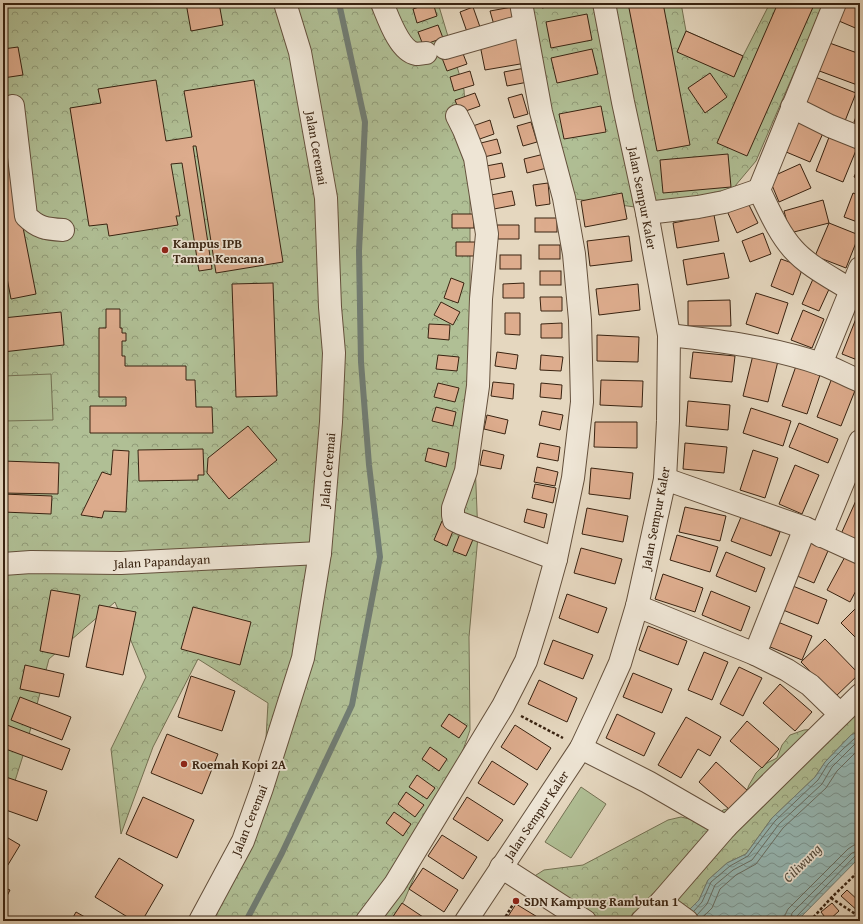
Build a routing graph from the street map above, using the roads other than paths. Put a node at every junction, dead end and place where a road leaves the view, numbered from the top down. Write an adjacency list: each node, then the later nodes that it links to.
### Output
1 (285, 3): 22 (street, Jalan Ceremai)
2 (382, 3): 6 (street)
3 (520, 3): 6 (street)
4 (604, 3): 12 (street, Jalan Sempur Kaler)
5 (834, 3): 8 (street)
6 (525, 25): 24 (street)
7 (12, 106): 13 (street)
8 (792, 107): 10 (street); 11 (street)
9 (457, 116): 24 (street)
10 (860, 138)
11 (759, 190): 12 (street); 15 (street)
12 (647, 213): 16 (street, Jalan Sempur Kaler)
13 (63, 230)
14 (860, 268): 15 (street)
15 (851, 290): 17 (street)
16 (669, 335): 17 (street); 20 (street, Jalan Sempur Kaler)
17 (821, 364): 18 (street)
18 (860, 381)
19 (860, 441): 21 (street)
20 (665, 479): 21 (street); 26 (street, Jalan Sempur Kaler)
21 (813, 532): 23 (street); 27 (street)
22 (320, 553): 25 (street, Jalan Papandayan); 34 (street, Jalan Ceremai)
23 (860, 553)
24 (556, 559): 35 (street)
25 (3, 564)
26 (638, 606): 27 (street); 30 (street, Jalan Sempur Kaler)
27 (755, 654): 29 (street)
28 (860, 695): 29 (street)
29 (840, 714): 31 (street)
30 (581, 748): 31 (street); 32 (street, Jalan Sempur Kaler)
31 (726, 827): 33 (street)
32 (501, 867): 36 (street, Jalan Sempur Kaler); 37 (street)
33 (675, 912): 38 (street)
34 (200, 921)
35 (367, 921)
36 (466, 921)
37 (585, 921)
38 (642, 921)

